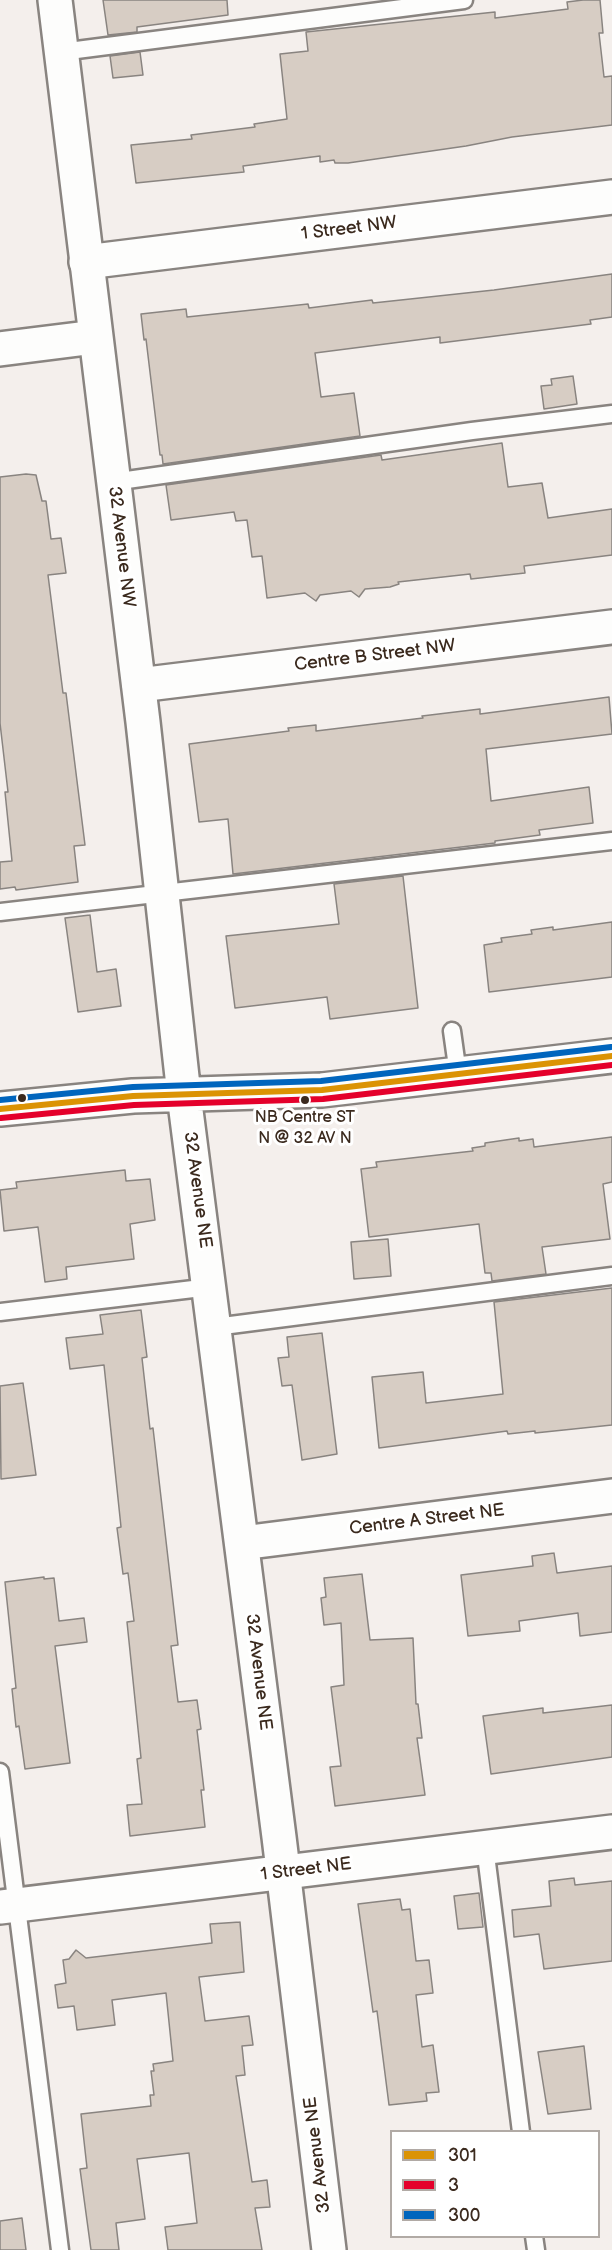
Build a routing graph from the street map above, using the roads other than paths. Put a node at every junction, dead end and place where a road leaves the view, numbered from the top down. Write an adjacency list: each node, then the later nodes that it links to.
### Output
1 (55, 0): 3 (street, 32 Avenue NW)
2 (464, 0): 3 (lane)
3 (61, 52): 5 (street, 32 Avenue NW)
4 (612, 197): 5 (street, 1 Street NW)
5 (86, 262): 6 (street, 32 Avenue NW)
6 (95, 337): 7 (street); 9 (street, 32 Avenue NW)
7 (0, 349)
8 (612, 414): 9 (lane)
9 (113, 482): 11 (street, 32 Avenue NW)
10 (612, 627): 11 (street, Centre B Street NW)
11 (139, 685): 13 (street, 32 Avenue NW)
12 (612, 841): 13 (lane)
13 (163, 893): 14 (lane); 18 (street, 32 Avenue NW)
14 (0, 912)
15 (452, 1031): 17 (lane)
16 (612, 1056): 17 (street)
17 (458, 1074): 18 (street)
18 (184, 1095): 19 (street); 21 (street, 32 Avenue NE)
19 (0, 1109)
20 (612, 1276): 23 (lane)
21 (210, 1287): 22 (lane); 23 (street, 32 Avenue NE)
22 (0, 1312)
23 (215, 1327): 25 (street, 32 Avenue NE)
24 (612, 1496): 25 (street, Centre A Street NE)
25 (242, 1543): 29 (street, 32 Avenue NE)
26 (0, 1772): 30 (lane)
27 (612, 1832): 28 (street, 1 Street NE)
28 (485, 1847): 29 (street, 1 Street NE); 31 (lane)
29 (284, 1873): 30 (street, 1 Street NE); 33 (street, 32 Avenue NE)
30 (8, 1906): 32 (lane)
31 (521, 2130)
32 (60, 2250)
33 (329, 2250)

